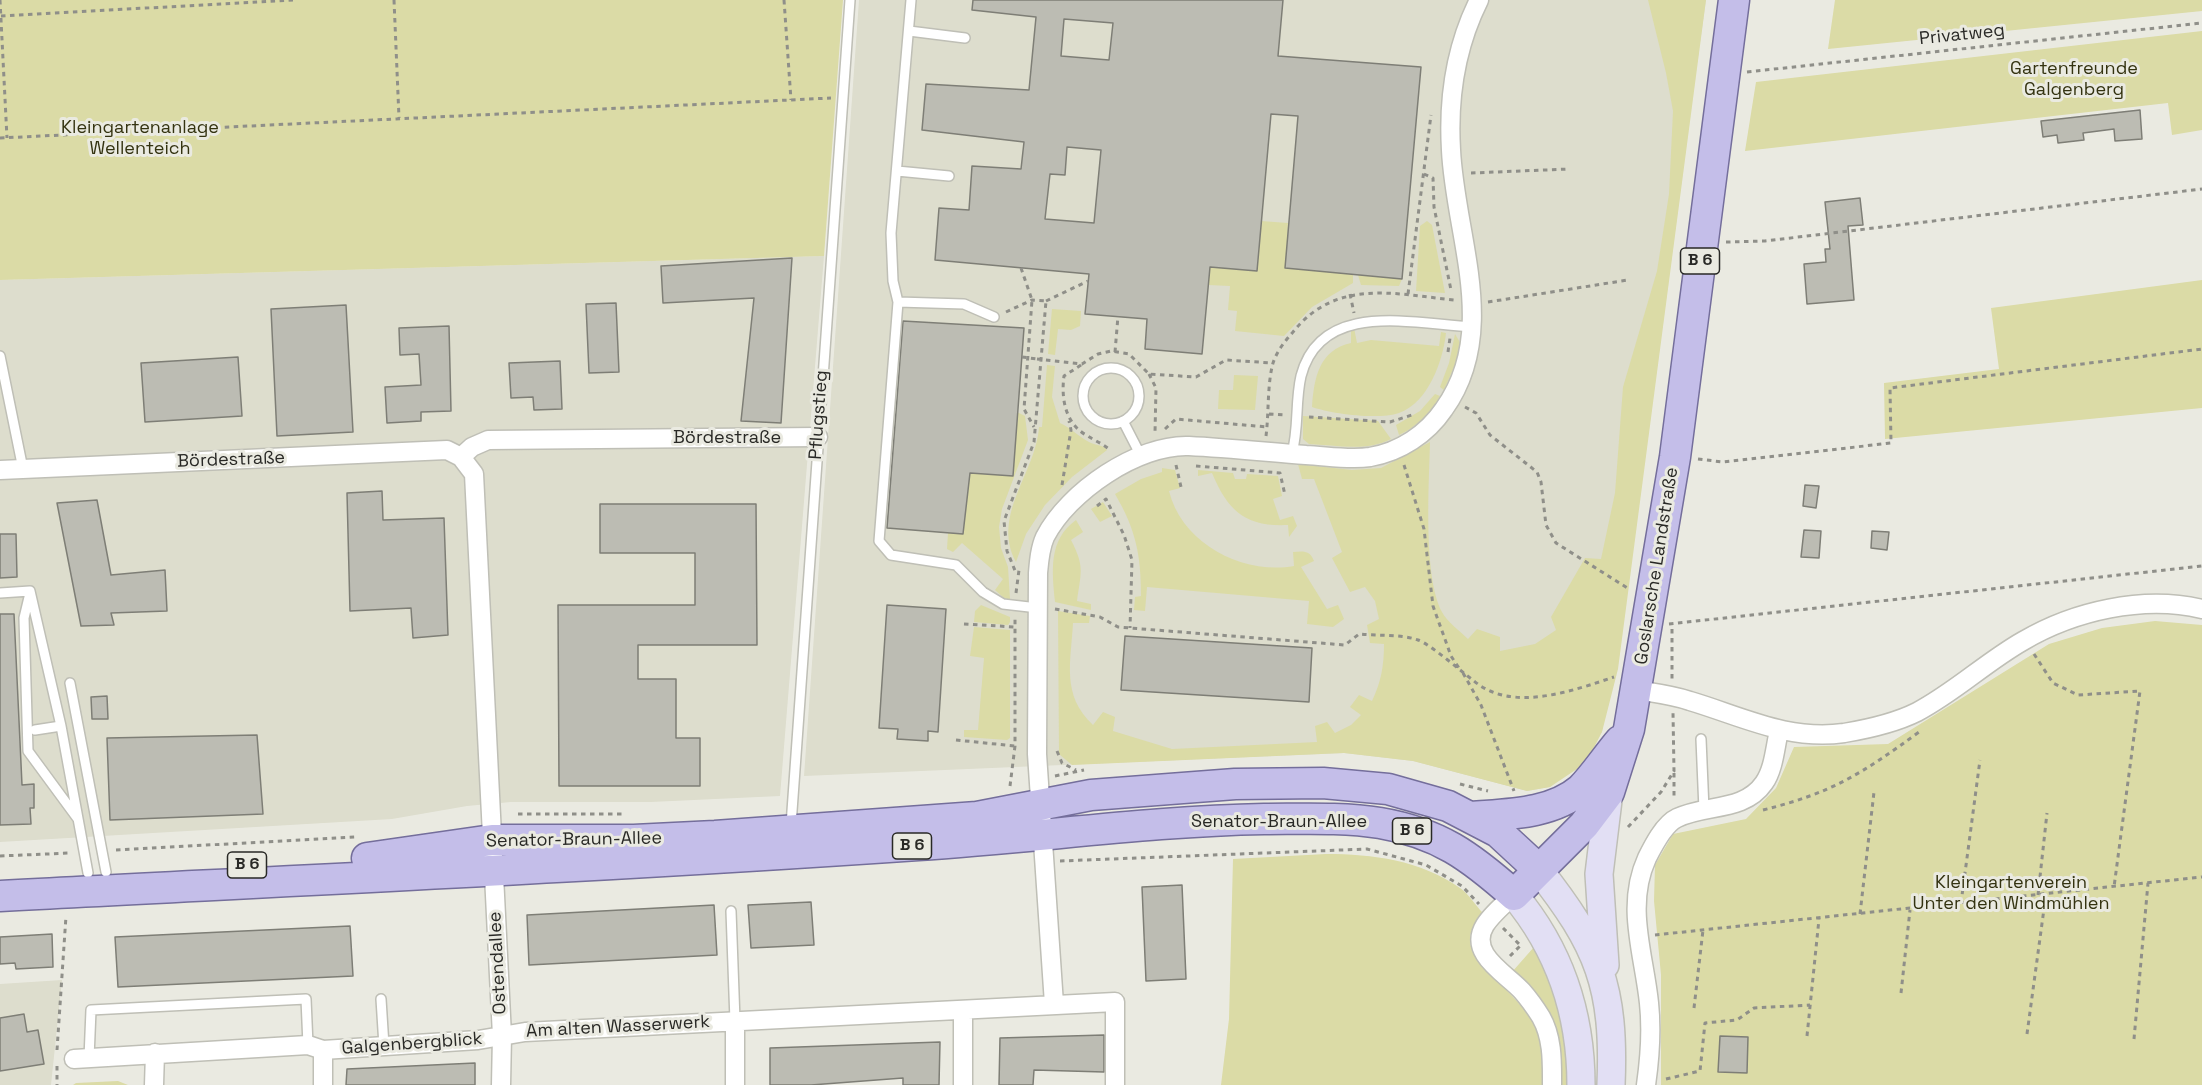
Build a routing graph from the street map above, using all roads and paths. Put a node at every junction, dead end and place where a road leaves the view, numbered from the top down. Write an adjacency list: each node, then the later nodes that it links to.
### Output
1 (0, 0): 9 (path)
2 (293, 0): 9 (path)
3 (394, 0): 16 (path)
4 (784, 0): 15 (path)
5 (850, 0): 14 (lane, Pflugstieg)
6 (911, 0): 11 (lane)
7 (1479, 0): 21 (street)
8 (1734, 0): 13 (main road, Goslarsche Landstraße / B 6)
9 (1, 16): 18 (path)
10 (2202, 23): 13 (path, Privatweg)
11 (909, 31): 12 (lane); 20 (lane)
12 (965, 38)
13 (1726, 70): 25 (main road, Goslarsche Landstraße / B 6)
14 (843, 98): 15 (path); 56 (lane, Pflugstieg)
15 (790, 100): 16 (path)
16 (399, 119): 18 (path)
17 (0, 138): 18 (path)
18 (7, 138)
19 (1569, 169): 21 (path)
20 (897, 171): 22 (lane); 32 (lane)
21 (1452, 174): 23 (path); 37 (street)
22 (950, 176)
23 (1433, 178): 29 (path); 36 (path)
24 (2202, 189): 25 (path)
25 (1703, 241): 62 (main road, Goslarsche Landstraße / B 6)
26 (1021, 268): 30 (path)
27 (1088, 281): 31 (path)
28 (1350, 294): 35 (path)
29 (1408, 294)
30 (1032, 300): 31 (path); 34 (path); 55 (path)
31 (1046, 301): 41 (path)
32 (898, 303): 34 (lane); 77 (lane)
33 (1118, 316): 39 (path)
34 (994, 317)
35 (1356, 322): 36 (lane); 50 (lane)
36 (1452, 326): 37 (lane); 43 (path)
37 (1472, 327): 47 (street)
38 (2202, 350): 62 (path)
39 (1115, 352): 45 (path); 46 (path)
40 (1022, 357): 41 (path, bridge)
41 (1039, 359): 45 (path); 55 (path)
42 (0, 360): 66 (lane)
43 (1447, 361)
44 (1273, 363): 46 (path)
45 (1082, 364): 51 (path)
46 (1149, 374): 54 (path)
47 (1452, 399): 57 (street); 73 (path)
48 (1420, 411): 53 (path)
49 (1269, 414): 50 (path)
50 (1297, 416): 53 (path); 58 (lane)
51 (1069, 419): 59 (path); 68 (path)
52 (1123, 421): 52 (lane); 60 (lane)
53 (1390, 422): 57 (path)
54 (1267, 427)
55 (1035, 429): 72 (path)
56 (818, 437): 61 (street, Bördestraße); 110 (lane, Pflugstieg)
57 (1398, 448): 58 (street); 84 (path)
58 (1292, 453): 60 (street)
59 (1115, 455)
60 (1141, 456): 77 (street)
61 (462, 457): 66 (street, Bördestraße); 111 (street)
62 (1675, 457): 81 (main road, Goslarsche Landstraße / B 6)
63 (1176, 465): 64 (path)
64 (1182, 465)
65 (1188, 466): 69 (path)
66 (23, 469): 67 (street, Bördestraße)
67 (0, 470)
68 (1060, 490)
69 (1285, 495)
70 (1091, 509): 82 (path)
71 (2202, 566): 81 (path)
72 (1017, 575)
73 (1625, 587)
74 (30, 591): 75 (lane); 88 (lane); 108 (lane)
75 (1, 594)
76 (1055, 602): 77 (path)
77 (1047, 609): 79 (path); 82 (path); 103 (street)
78 (2202, 609): 83 (street)
79 (1056, 620)
80 (964, 624): 95 (path)
81 (1647, 627): 85 (main road, Goslarsche Landstraße / B 6)
82 (1130, 628): 84 (path)
83 (2024, 640): 91 (street); 119 (path)
84 (1462, 672): 85 (path); 102 (path)
85 (1629, 682): 89 (main road, Goslarsche Landstraße / B 6); 91 (street)
86 (70, 683): 115 (lane)
87 (1928, 725): 105 (path)
88 (61, 726): 90 (lane); 108 (lane)
89 (1629, 729): 100 (main road, Goslarsche Landstraße / B 6); 107 (main road, B 6)
90 (35, 730)
91 (1779, 731): 104 (street)
92 (1701, 739): 104 (lane)
93 (956, 740): 95 (path)
94 (1057, 743): 97 (path)
95 (1015, 746): 99 (path)
96 (1980, 760): 124 (path)
97 (1077, 771)
98 (1674, 771): 109 (path)
99 (1010, 786)
100 (1610, 792): 113 (main road, Goslarsche Landstraße / B 6); 134 (main road)
101 (1874, 792): 128 (path)
102 (1516, 798)
103 (1041, 806): 107 (main road, Senator-Braun-Allee / B 6); 110 (main road, Senator-Braun-Allee / B 6); 112 (street)
104 (1704, 810): 109 (street)
105 (1759, 811)
106 (2048, 813): 122 (path)
107 (1472, 817): 113 (main road, Senator-Braun-Allee / B 6)
108 (78, 819): 115 (lane)
109 (1675, 819): 132 (street)
110 (791, 831): 111 (main road, Senator-Braun-Allee / B 6)
111 (492, 840): 114 (street, Ostendallee); 115 (main road, Senator-Braun-Allee / B 6)
112 (1044, 849): 114 (main road, Senator-Braun-Allee / B 6); 121 (main road, Senator-Braun-Allee / B 6); 129 (path); 137 (street)
113 (1538, 869): 121 (main road, B 6); 134 (main road)
114 (493, 871): 123 (main road, Senator-Braun-Allee / B 6); 144 (street, Ostendallee)
115 (97, 873): 116 (main road, Senator-Braun-Allee / B 6)
116 (0, 877)
117 (2202, 877): 118 (path)
118 (2148, 883): 119 (path); 145 (path)
119 (2114, 887): 120 (path)
120 (2046, 894): 122 (path); 142 (path)
121 (1514, 895): 129 (street); 159 (main road)
122 (2038, 895): 124 (path)
123 (0, 896)
124 (1961, 903): 125 (path)
125 (1910, 910): 128 (path); 135 (path)
126 (731, 911): 141 (lane)
127 (67, 912): 151 (path)
128 (1860, 914): 130 (path)
129 (1491, 917): 133 (path); 158 (street)
130 (1819, 919): 131 (path); 138 (path)
131 (1703, 930): 132 (path); 139 (path)
132 (1637, 936): 161 (street)
133 (1521, 946)
134 (1606, 984): 160 (main road)
135 (1901, 993)
136 (381, 999): 146 (lane)
137 (1054, 1004): 140 (street, Am alten Wasserwerk); 157 (street, Am alten Wasserwerk)
138 (1810, 1005): 143 (path); 150 (path)
139 (1694, 1008)
140 (963, 1010): 141 (street, Am alten Wasserwerk); 156 (street)
141 (735, 1021): 144 (street, Am alten Wasserwerk); 155 (street, Am alten Wasserwerk)
142 (2027, 1034)
143 (1807, 1035)
144 (501, 1036): 146 (street, Galgenbergblick); 154 (street, Ostendallee)
145 (2134, 1039)
146 (384, 1046): 147 (street, Galgenbergblick)
147 (315, 1048): 148 (street, Galgenbergblick); 149 (lane); 153 (street, Galgenbergblick)
148 (154, 1053): 149 (street, Galgenbergblick); 152 (street)
149 (81, 1058)
150 (1680, 1075)
151 (57, 1085)
152 (154, 1085)
153 (323, 1085)
154 (501, 1085)
155 (735, 1085)
156 (963, 1085)
157 (1115, 1085)
158 (1552, 1085)
159 (1581, 1085)
160 (1611, 1085)
161 (1646, 1085)

